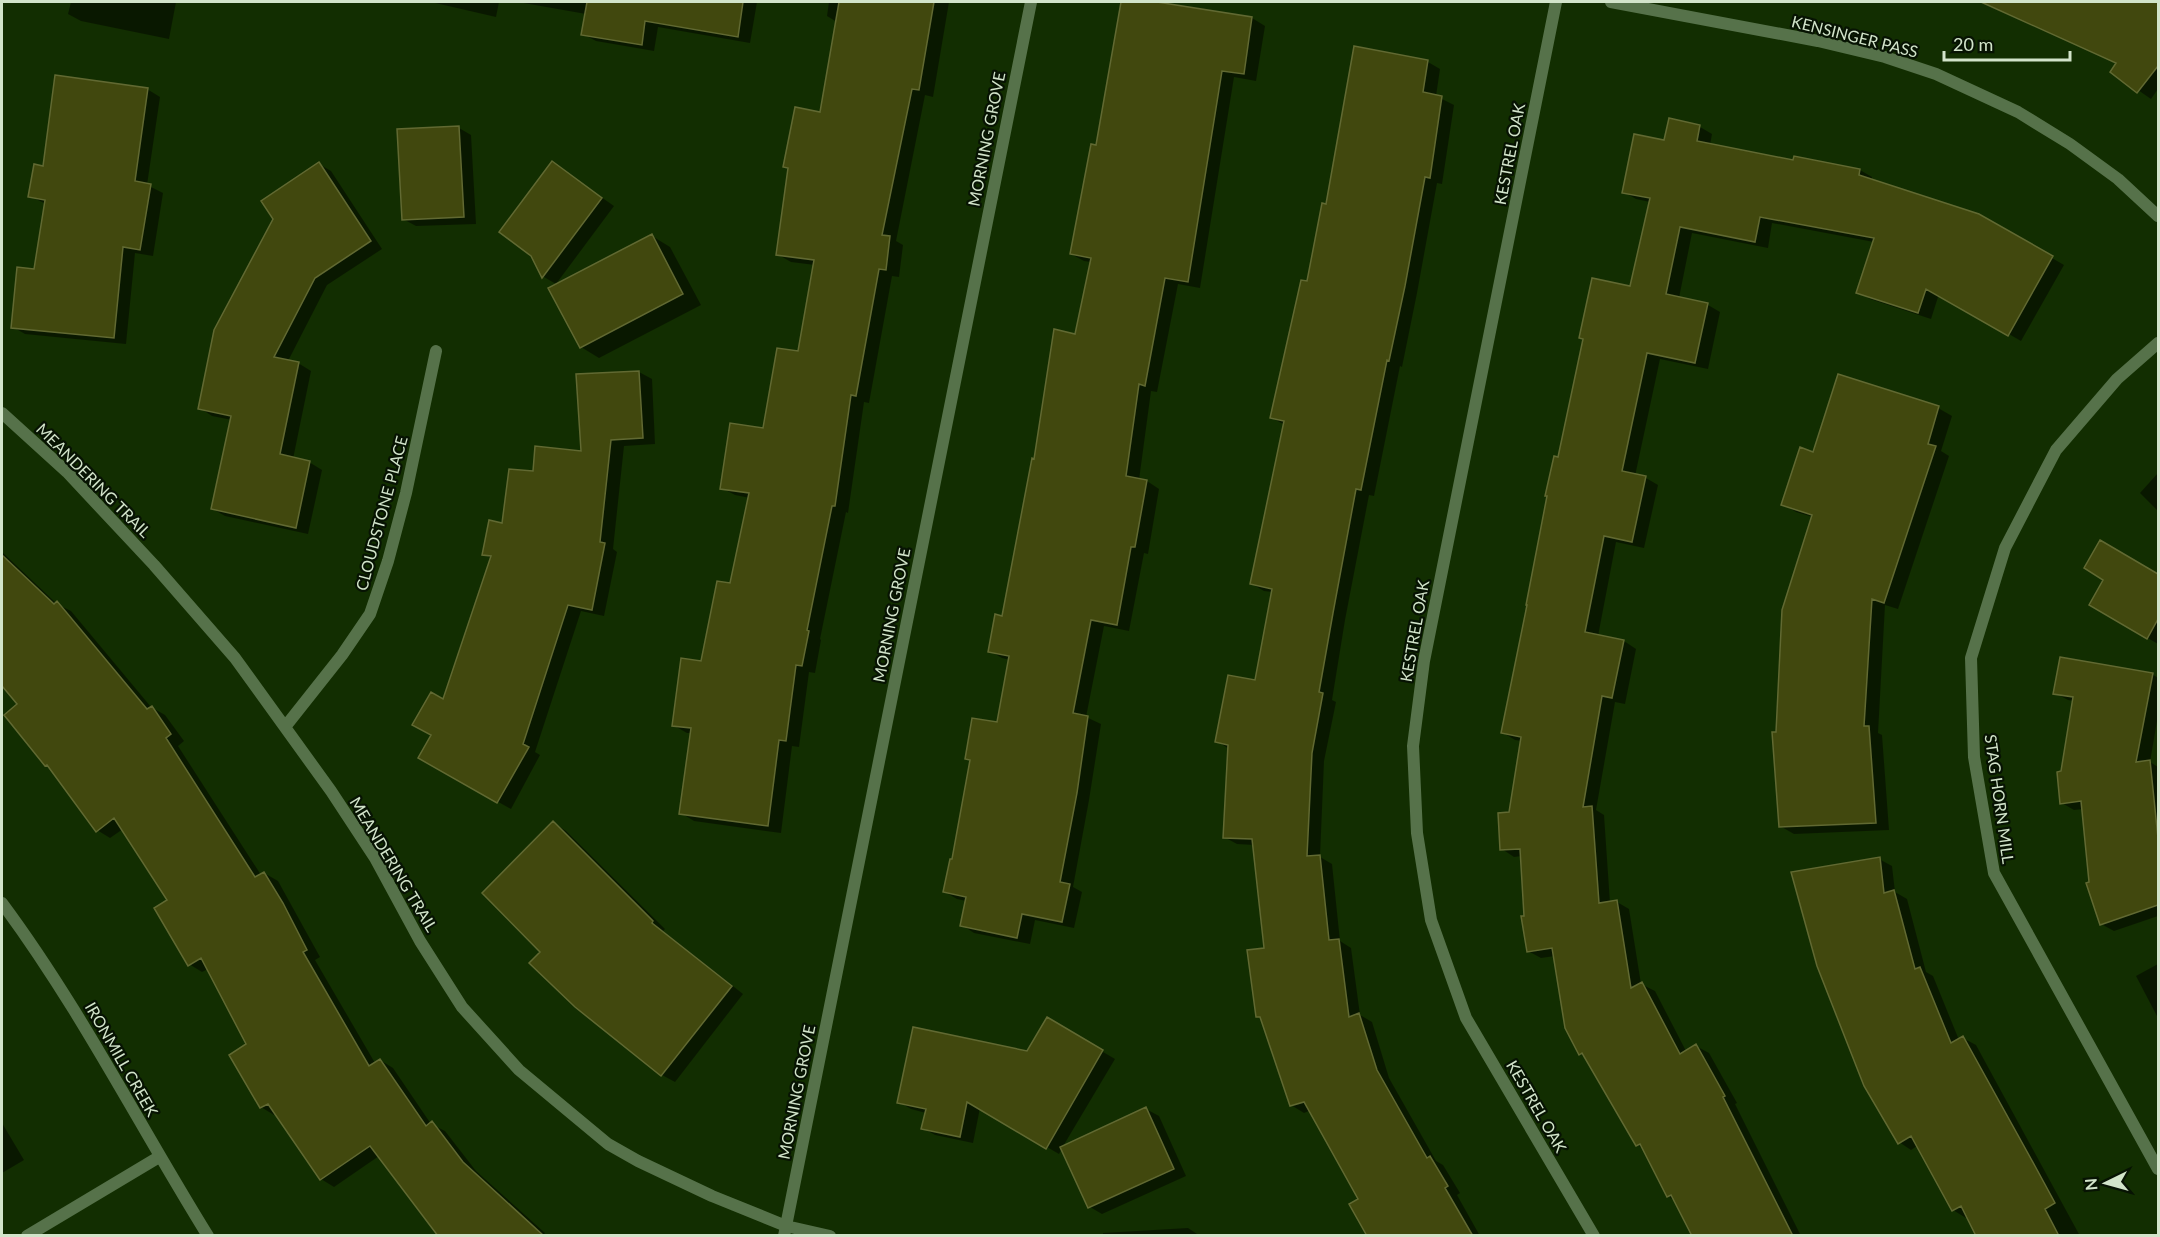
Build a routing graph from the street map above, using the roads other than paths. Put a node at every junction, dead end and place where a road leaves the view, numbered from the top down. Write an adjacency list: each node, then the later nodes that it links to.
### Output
1 (1031, 2): 12 (street, MORNING GROVE)
2 (1556, 2): 16 (street, KESTREL OAK)
3 (1611, 2): 4 (street, KENSINGER PASS)
4 (2158, 216)
5 (2158, 343): 11 (street, STAG HORN MILL)
6 (436, 351): 8 (street, CLOUDSTONE PLACE)
7 (2, 412): 8 (street, MEANDERING TRAIL)
8 (285, 727): 12 (street, MEANDERING TRAIL)
9 (2, 903): 10 (street, IRONMILL CREEK)
10 (159, 1157): 13 (street); 14 (street, IRONMILL CREEK)
11 (2158, 1168)
12 (785, 1231): 15 (street, MEANDERING TRAIL)
13 (27, 1236)
14 (208, 1236)
15 (830, 1236)
16 (1594, 1236)

